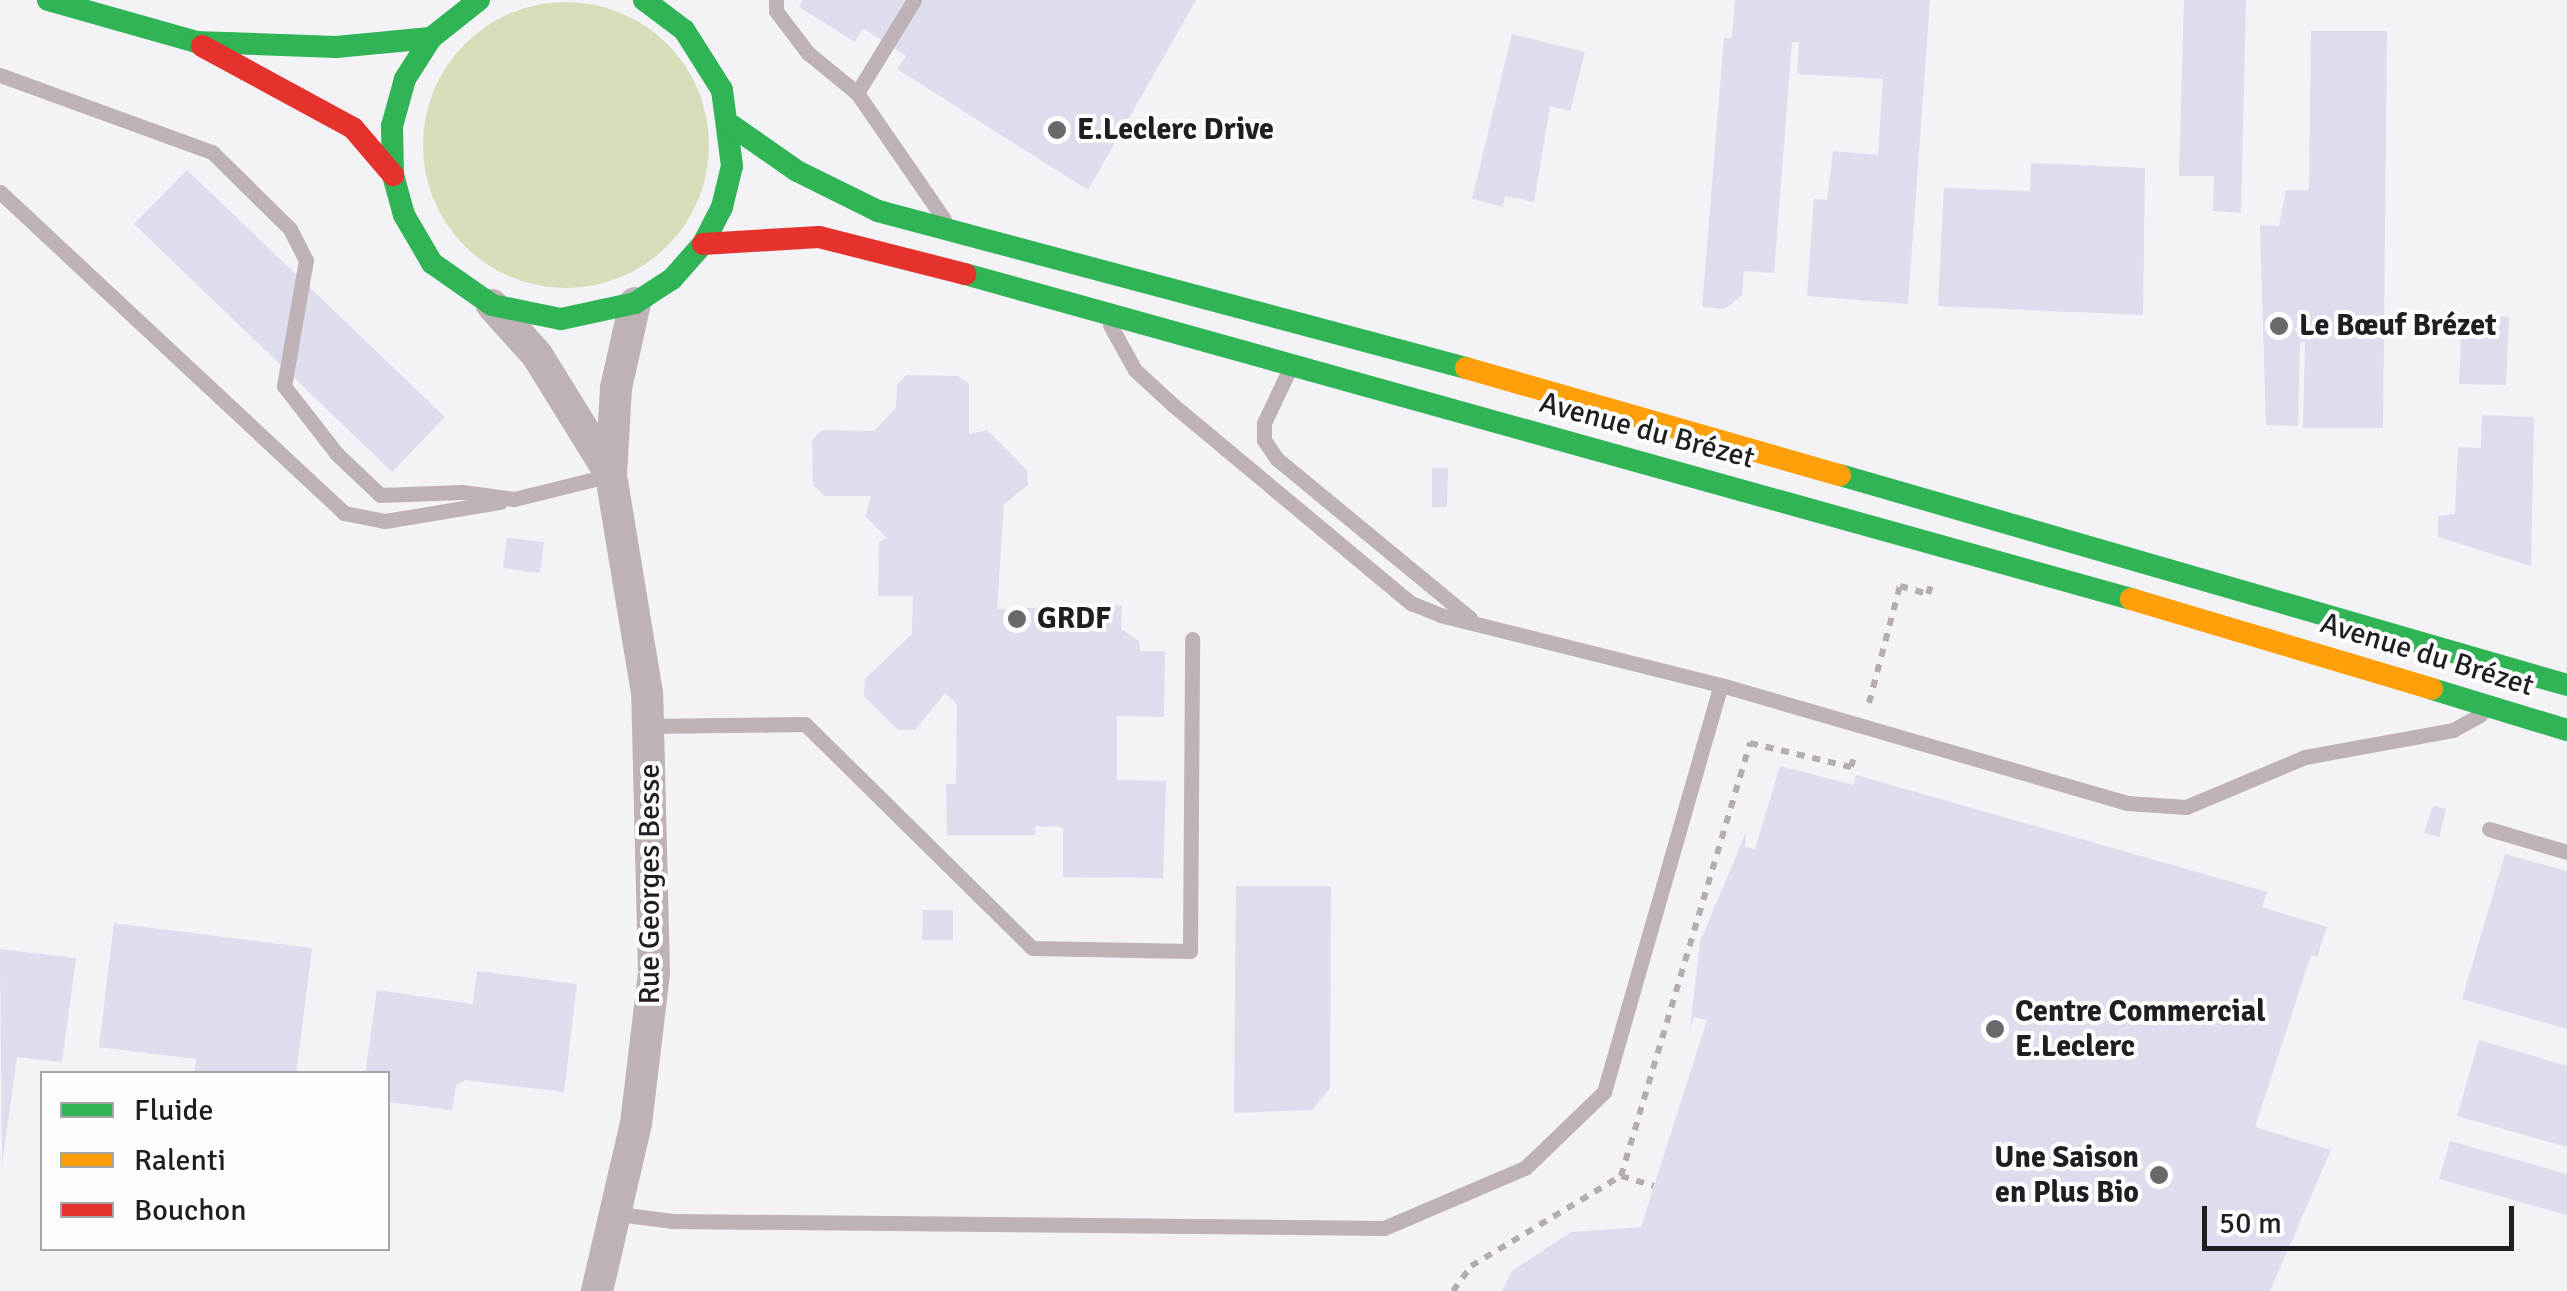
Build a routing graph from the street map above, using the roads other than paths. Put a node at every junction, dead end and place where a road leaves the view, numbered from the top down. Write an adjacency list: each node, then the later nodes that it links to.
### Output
1 (48, 0): 8 (street)
2 (479, 0): 7 (street)
3 (644, 0): 6 (street)
4 (776, 0): 10 (lane)
5 (914, 0): 10 (lane)
6 (685, 15): 11 (street)
7 (431, 38): 8 (street); 12 (street)
8 (196, 42): 12 (street)
9 (0, 75): 21 (lane)
10 (857, 93): 14 (lane)
11 (731, 125): 14 (street, Avenue du Brézet); 15 (street)
12 (392, 175): 17 (street)
13 (0, 192): 21 (lane)
14 (952, 231): 25 (street, Avenue du Brézet)
15 (703, 244): 16 (street); 18 (street, Avenue du Brézet)
16 (635, 303): 17 (street); 20 (street, Rue Georges Besse)
17 (492, 305): 20 (street, Rue Georges Besse)
18 (1100, 308): 19 (street, Avenue du Brézet); 22 (lane)
19 (1294, 363): 22 (lane); 26 (street, Avenue du Brézet)
20 (611, 475): 21 (lane); 27 (street, Rue Georges Besse)
21 (514, 500)
22 (1470, 618): 24 (lane)
23 (1192, 639): 27 (lane)
24 (1721, 685): 26 (lane); 31 (lane)
25 (2567, 685)
26 (2496, 706): 28 (street, Avenue du Brézet)
27 (649, 726): 31 (street, Rue Georges Besse)
28 (2567, 730)
29 (2489, 829): 30 (lane)
30 (2567, 852)
31 (618, 1214): 32 (street, Rue Georges Besse)
32 (596, 1291)

